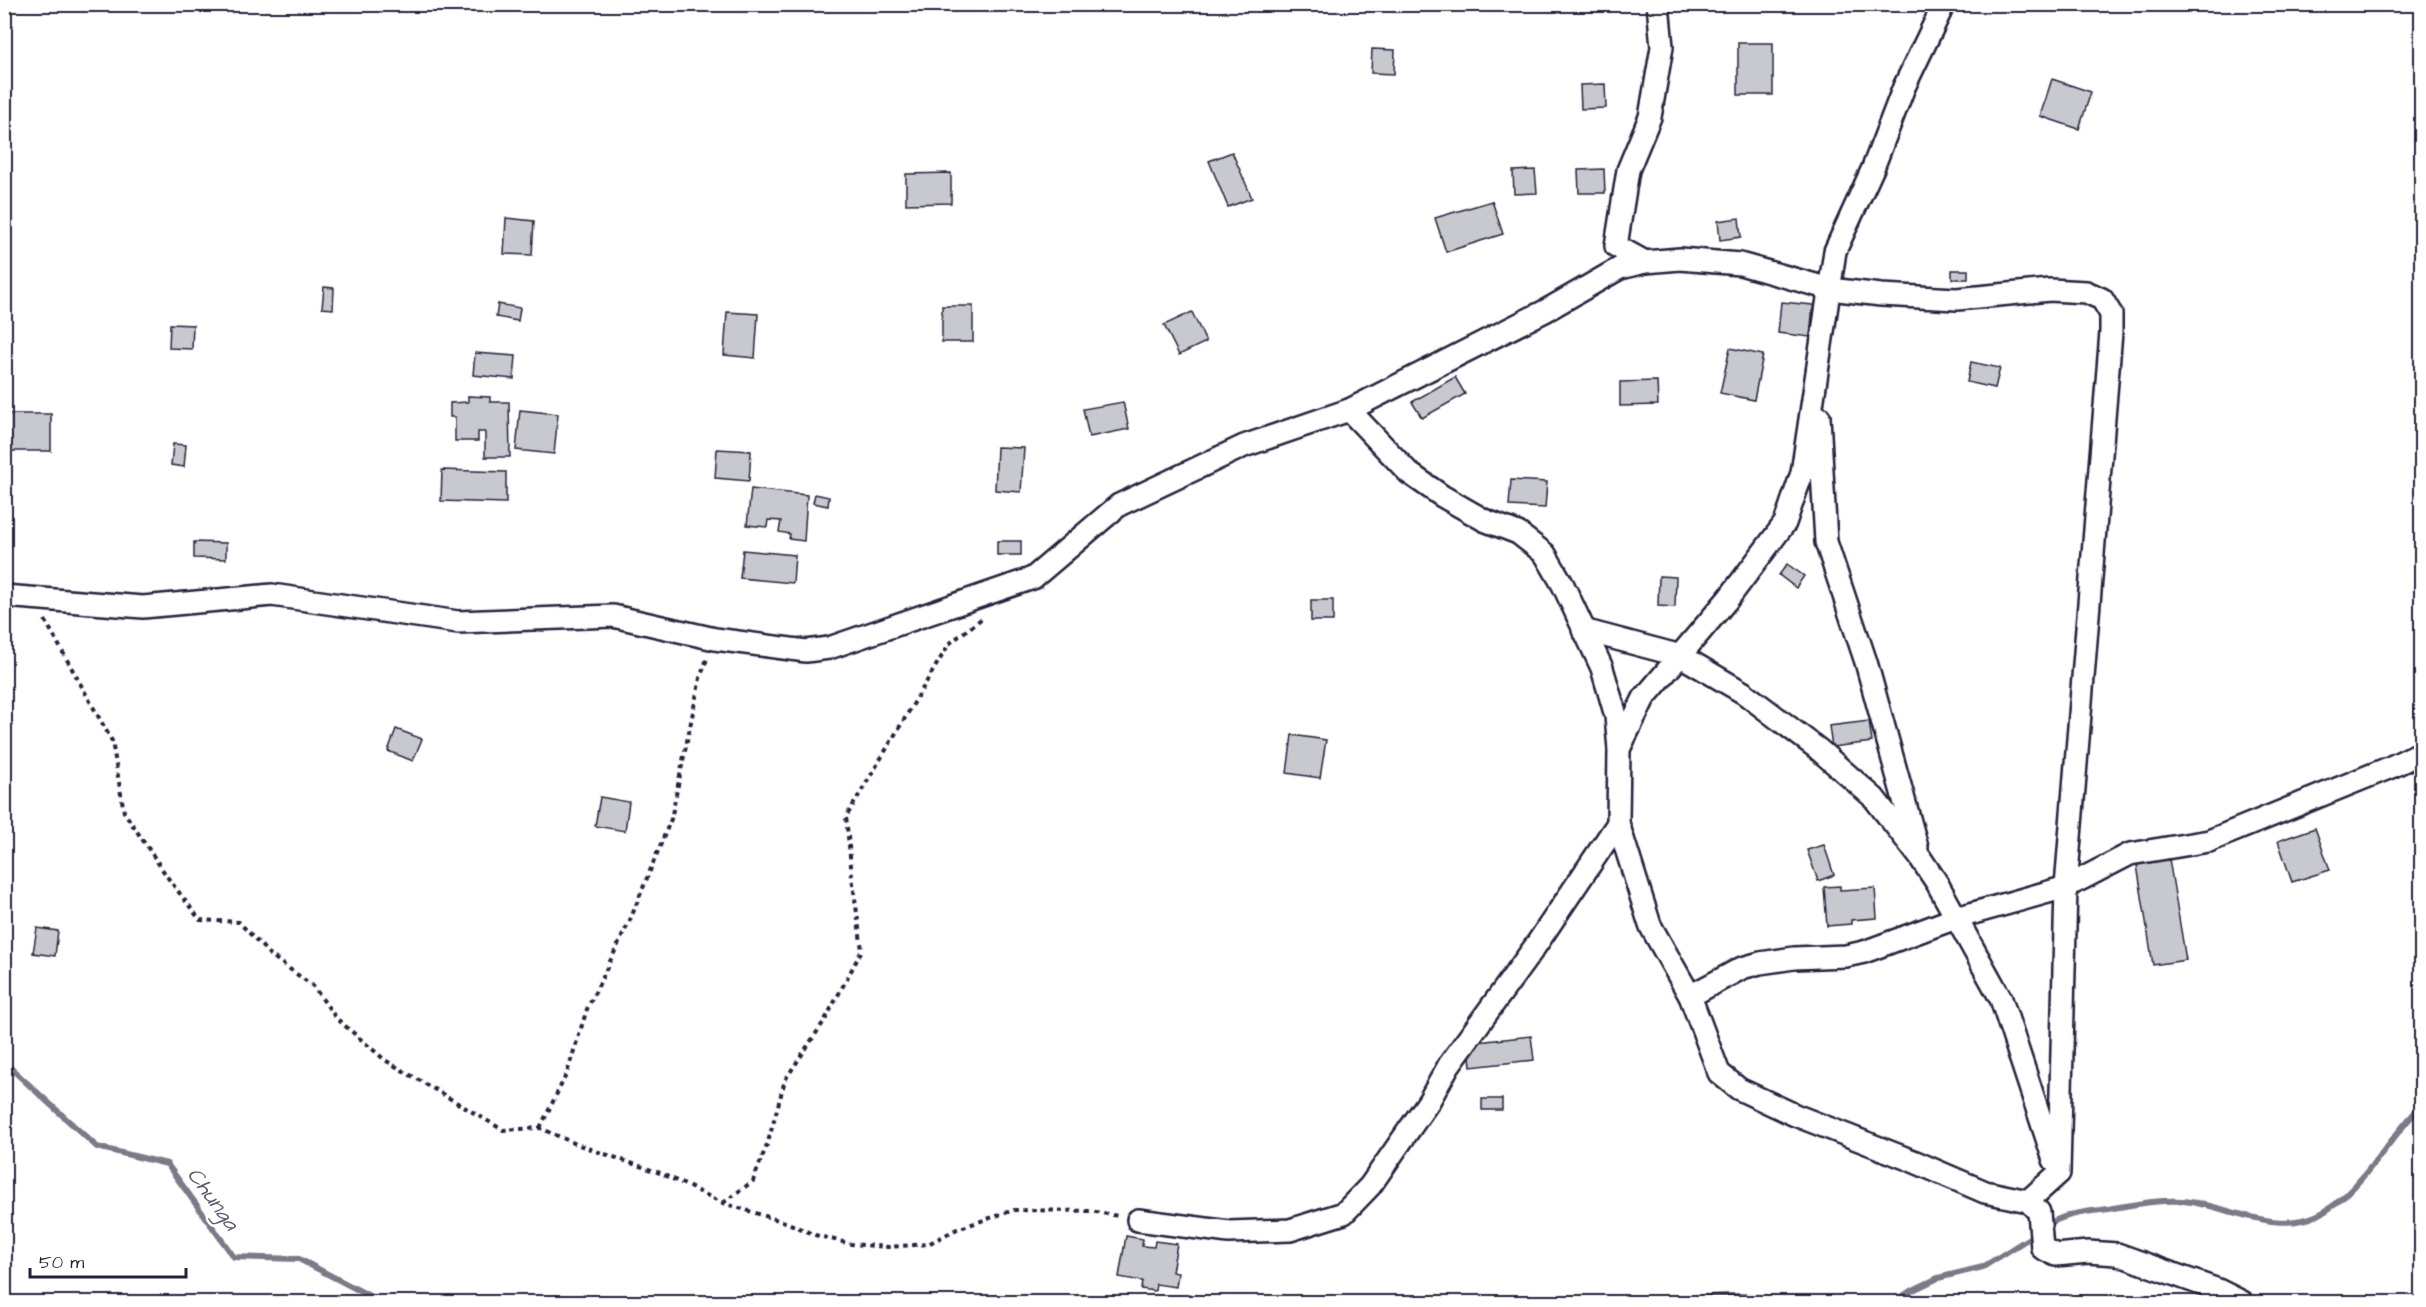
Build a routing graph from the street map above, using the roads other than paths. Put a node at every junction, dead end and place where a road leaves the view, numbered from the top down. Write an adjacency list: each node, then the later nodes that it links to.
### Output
1 (1658, 4): 3 (street)
2 (1944, 4): 4 (street)
3 (1645, 262): 4 (street); 6 (street)
4 (1830, 289): 5 (street); 14 (street)
5 (1817, 375): 9 (street); 13 (street)
6 (1349, 410): 7 (street); 8 (street)
7 (4, 596)
8 (1583, 630): 9 (street); 10 (street)
9 (1681, 656): 10 (street); 13 (street)
10 (1619, 749): 12 (street)
11 (2421, 752): 14 (street)
12 (1618, 823): 16 (street); 19 (street)
13 (1919, 856): 15 (street)
14 (2066, 887): 15 (street); 17 (street)
15 (1956, 918): 16 (street); 17 (street)
16 (1690, 996): 18 (street)
17 (2059, 1173): 18 (street)
18 (2028, 1201): 20 (street)
19 (1138, 1220)
20 (2242, 1302)

